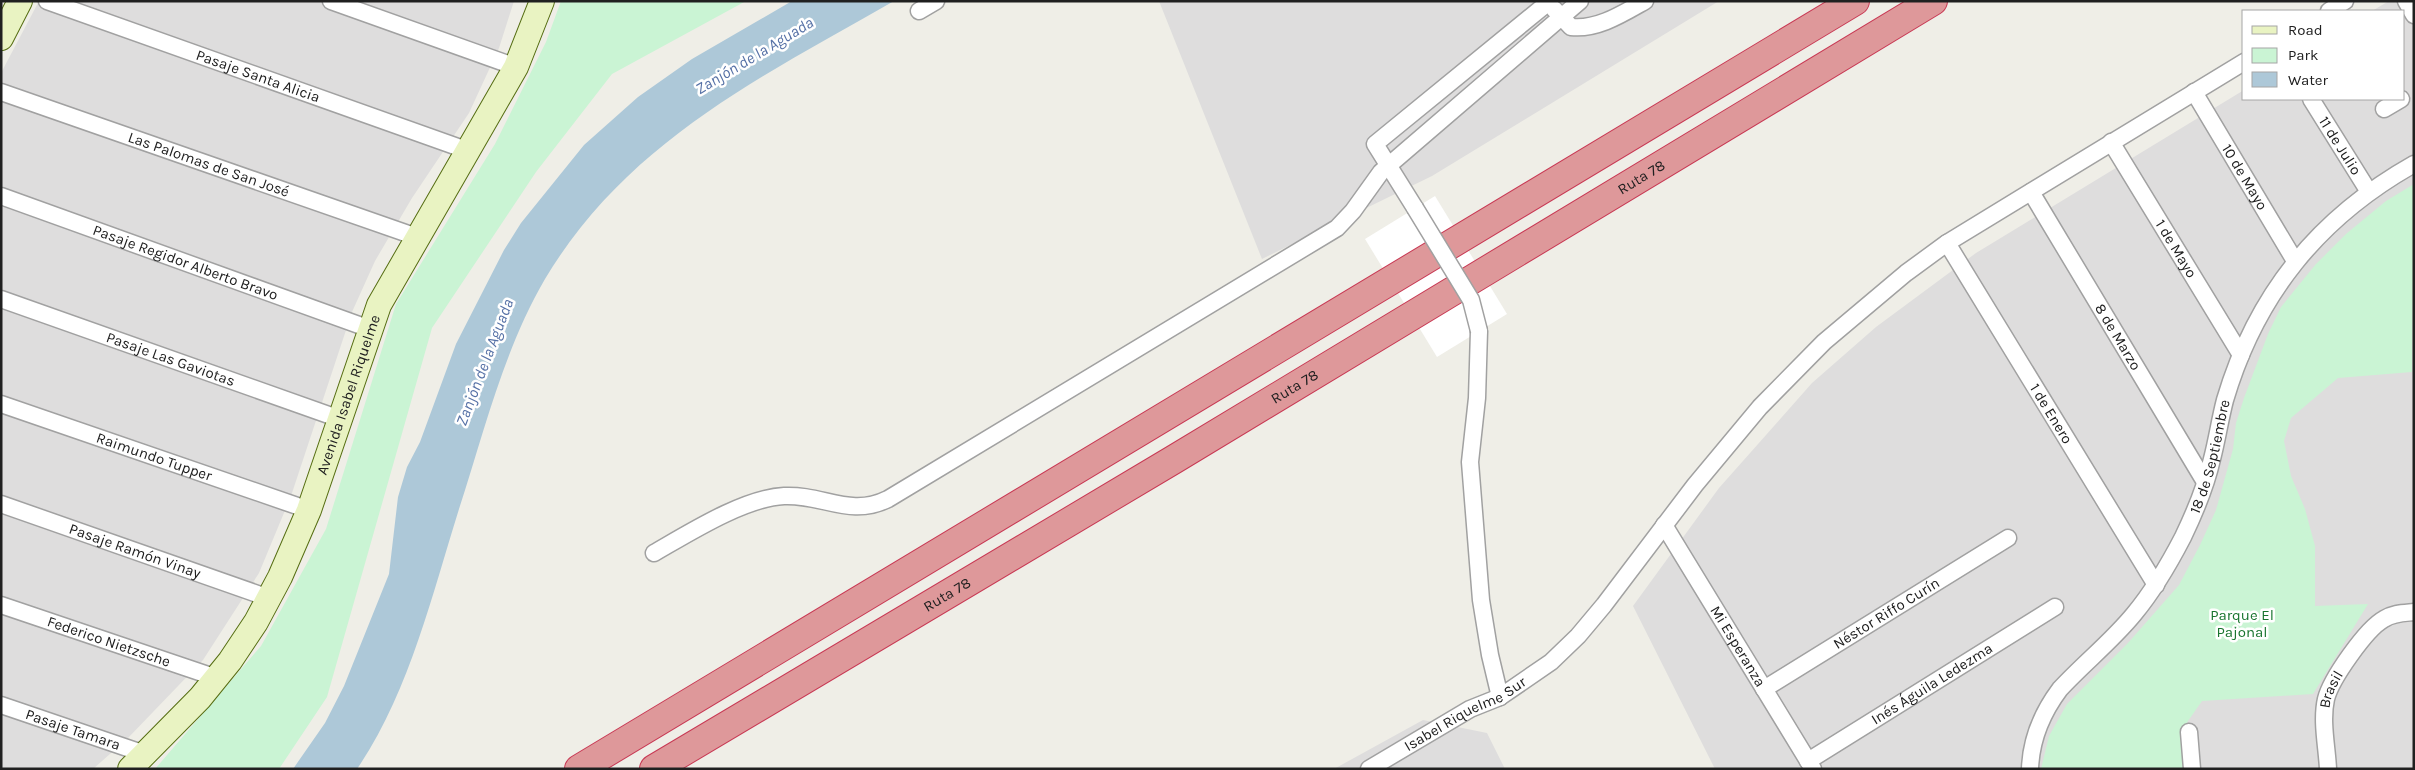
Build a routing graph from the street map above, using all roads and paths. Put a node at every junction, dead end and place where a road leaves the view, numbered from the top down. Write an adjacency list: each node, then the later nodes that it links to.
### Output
1 (20, 1): 17 (street)
2 (47, 1): 26 (street, Pasaje Santa Alicia)
3 (331, 1): 19 (street)
4 (542, 1): 19 (street, Avenida Isabel Riquelme)
5 (936, 1): 14 (street)
6 (1580, 1): 16 (street)
7 (1645, 1): 16 (street)
8 (1855, 1): 58 (highway)
9 (1933, 1): 59 (highway, Ruta 78)
10 (2345, 1): 13 (street)
11 (2406, 1): 15 (street)
12 (1549, 2): 16 (street); 28 (street)
13 (2330, 10)
14 (918, 11)
15 (2414, 15)
16 (1561, 18): 28 (street)
17 (1, 38)
18 (2242, 63): 21 (street, Isabel Riquelme Sur)
19 (516, 67): 26 (street, Avenida Isabel Riquelme)
20 (1, 92): 32 (street, Las Palomas de San José)
21 (2194, 92): 25 (street, Isabel Riquelme Sur); 34 (street, 10 de Mayo)
22 (2312, 100): 30 (street, 11 de Julio)
23 (2399, 100): 24 (street)
24 (2384, 109)
25 (2111, 142): 29 (street, Isabel Riquelme Sur); 37 (street, 1 de Mayo)
26 (469, 151): 32 (street, Avenida Isabel Riquelme)
27 (2414, 164): 30 (street, 18 de Septiembre)
28 (1389, 165): 45 (street); 53 (street, bridge)
29 (2031, 192): 33 (street, Isabel Riquelme Sur); 40 (street, 8 de Marzo)
30 (2369, 192): 34 (street, 18 de Septiembre)
31 (1, 196): 36 (street, Pasaje Regidor Alberto Bravo)
32 (417, 237): 36 (street, Avenida Isabel Riquelme)
33 (1947, 243): 43 (street, Isabel Riquelme Sur); 46 (street, 1 de Enero)
34 (2295, 261): 37 (street, 18 de Septiembre)
35 (1, 299): 39 (street, Pasaje Las Gaviotas)
36 (370, 329): 39 (street, Avenida Isabel Riquelme)
37 (2241, 355): 40 (street, 18 de Septiembre)
38 (1, 404): 42 (street, Raimundo Tupper)
39 (340, 419): 42 (street, Avenida Isabel Riquelme)
40 (2205, 482): 46 (street, 18 de Septiembre)
41 (1, 504): 47 (street, Pasaje Ramón Vinay)
42 (309, 510): 47 (street, Avenida Isabel Riquelme)
43 (1664, 525): 52 (street, Mi Esperanza); 53 (street, Isabel Riquelme Sur)
44 (2008, 538): 52 (street, Néstor Riffo Curín)
45 (654, 553)
46 (2156, 585): 61 (street, 18 de Septiembre)
47 (268, 598): 51 (street, Avenida Isabel Riquelme)
48 (1, 605): 51 (street, Federico Nietzsche)
49 (2055, 607): 57 (street, Inés Águila Ledezma)
50 (2414, 612): 63 (street, Brasil)
51 (217, 678): 56 (street, Avenida Isabel Riquelme)
52 (1764, 689): 57 (street, Mi Esperanza)
53 (1500, 697): 60 (street, Isabel Riquelme Sur)
54 (1, 705): 56 (street, Pasaje Tamara)
55 (2189, 732): 62 (street)
56 (138, 762)
57 (1811, 765)
58 (579, 769)
59 (654, 769)
60 (1369, 769)
61 (2030, 769)
62 (2192, 769)
63 (2328, 769)

